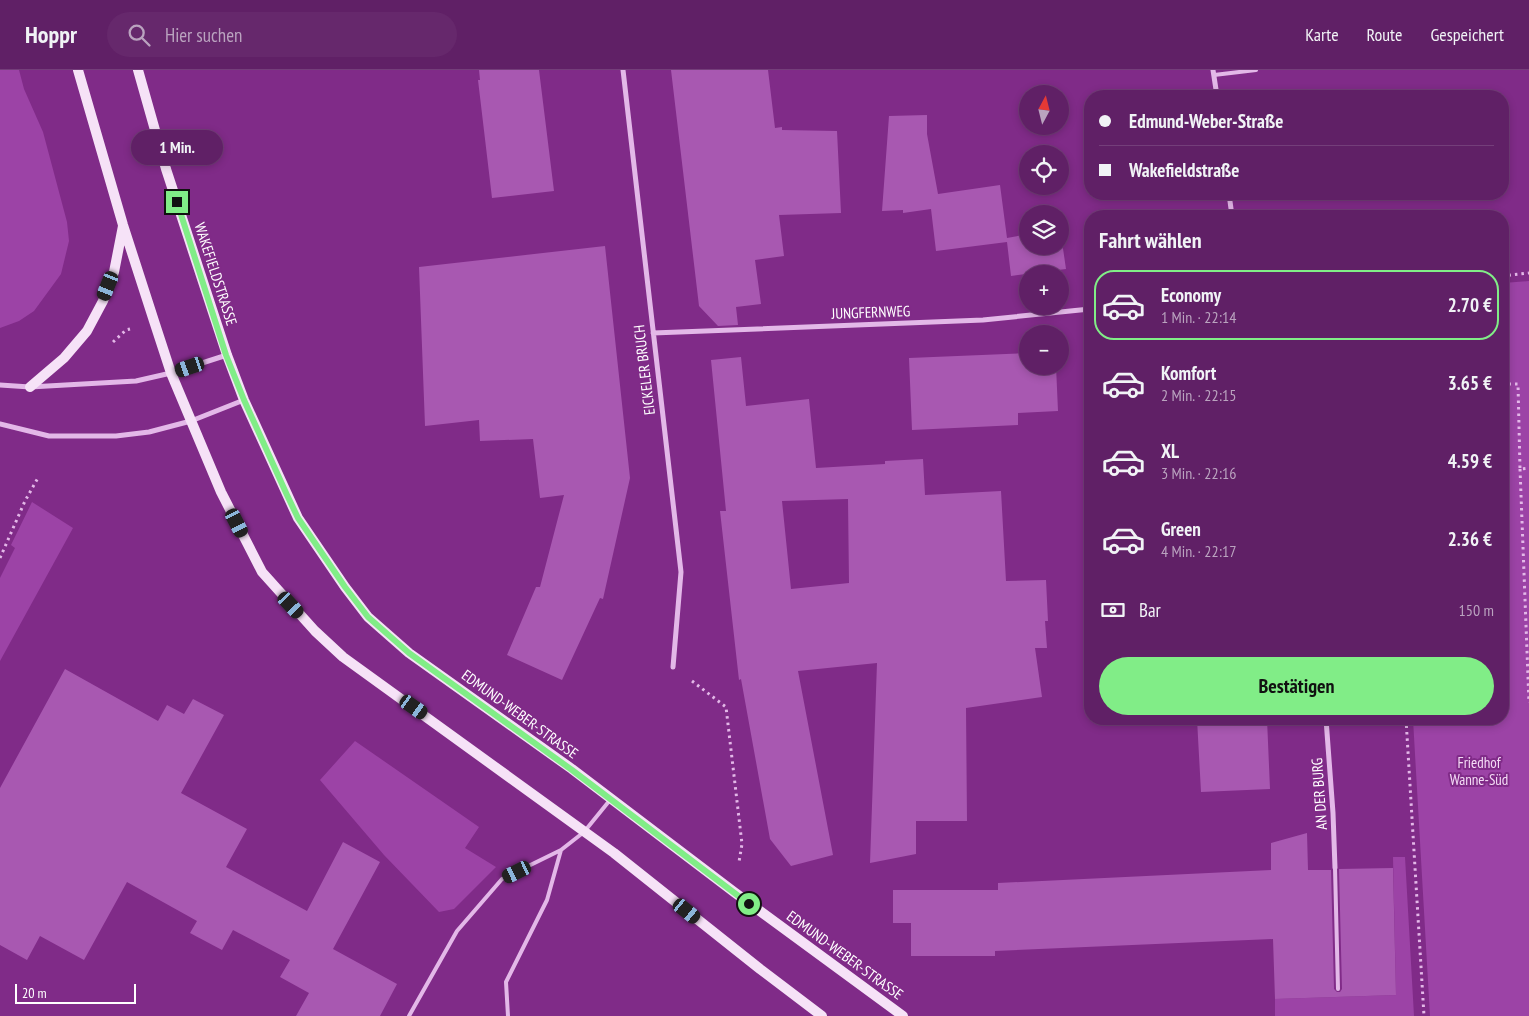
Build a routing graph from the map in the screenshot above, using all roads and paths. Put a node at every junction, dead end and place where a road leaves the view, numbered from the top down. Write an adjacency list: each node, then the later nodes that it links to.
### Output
1 (78, 70): 7 (main road)
2 (138, 70): 12 (main road, WAKEFIELDSTRASSE)
3 (623, 70): 11 (street, EICKELER BRUCH)
4 (1256, 70): 5 (lane)
5 (1214, 72): 6 (street)
6 (1216, 90)
7 (123, 225): 13 (main road); 16 (main road)
8 (1529, 273): 9 (path)
9 (1509, 275)
10 (1084, 310): 11 (street, JUNGFERNWEG)
11 (653, 333): 24 (street, EICKELER BRUCH)
12 (226, 355): 13 (street); 17 (main road, WAKEFIELDSTRASSE)
13 (172, 373): 16 (street); 18 (main road)
14 (1509, 384): 21 (path)
15 (0, 385): 16 (street)
16 (30, 387)
17 (244, 400): 18 (street); 28 (main road, EDMUND-WEBER-STRASSE)
18 (191, 421): 19 (street); 29 (main road)
19 (0, 424)
20 (1529, 468): 21 (path)
21 (1520, 469): 25 (path)
22 (39, 476): 23 (path)
23 (0, 558)
24 (673, 667): 32 (path)
25 (1529, 703)
26 (1326, 725): 31 (street, AN DER BURG)
27 (1406, 725): 38 (path)
28 (611, 799): 29 (lane); 32 (main road, EDMUND-WEBER-STRASSE)
29 (584, 832): 30 (lane); 36 (main road)
30 (561, 850): 34 (lane); 35 (lane)
31 (1335, 868): 33 (lane)
32 (734, 892): 37 (main road, EDMUND-WEBER-STRASSE)
33 (1338, 989)
34 (409, 1016)
35 (508, 1016)
36 (822, 1016)
37 (903, 1016)
38 (1424, 1016)

